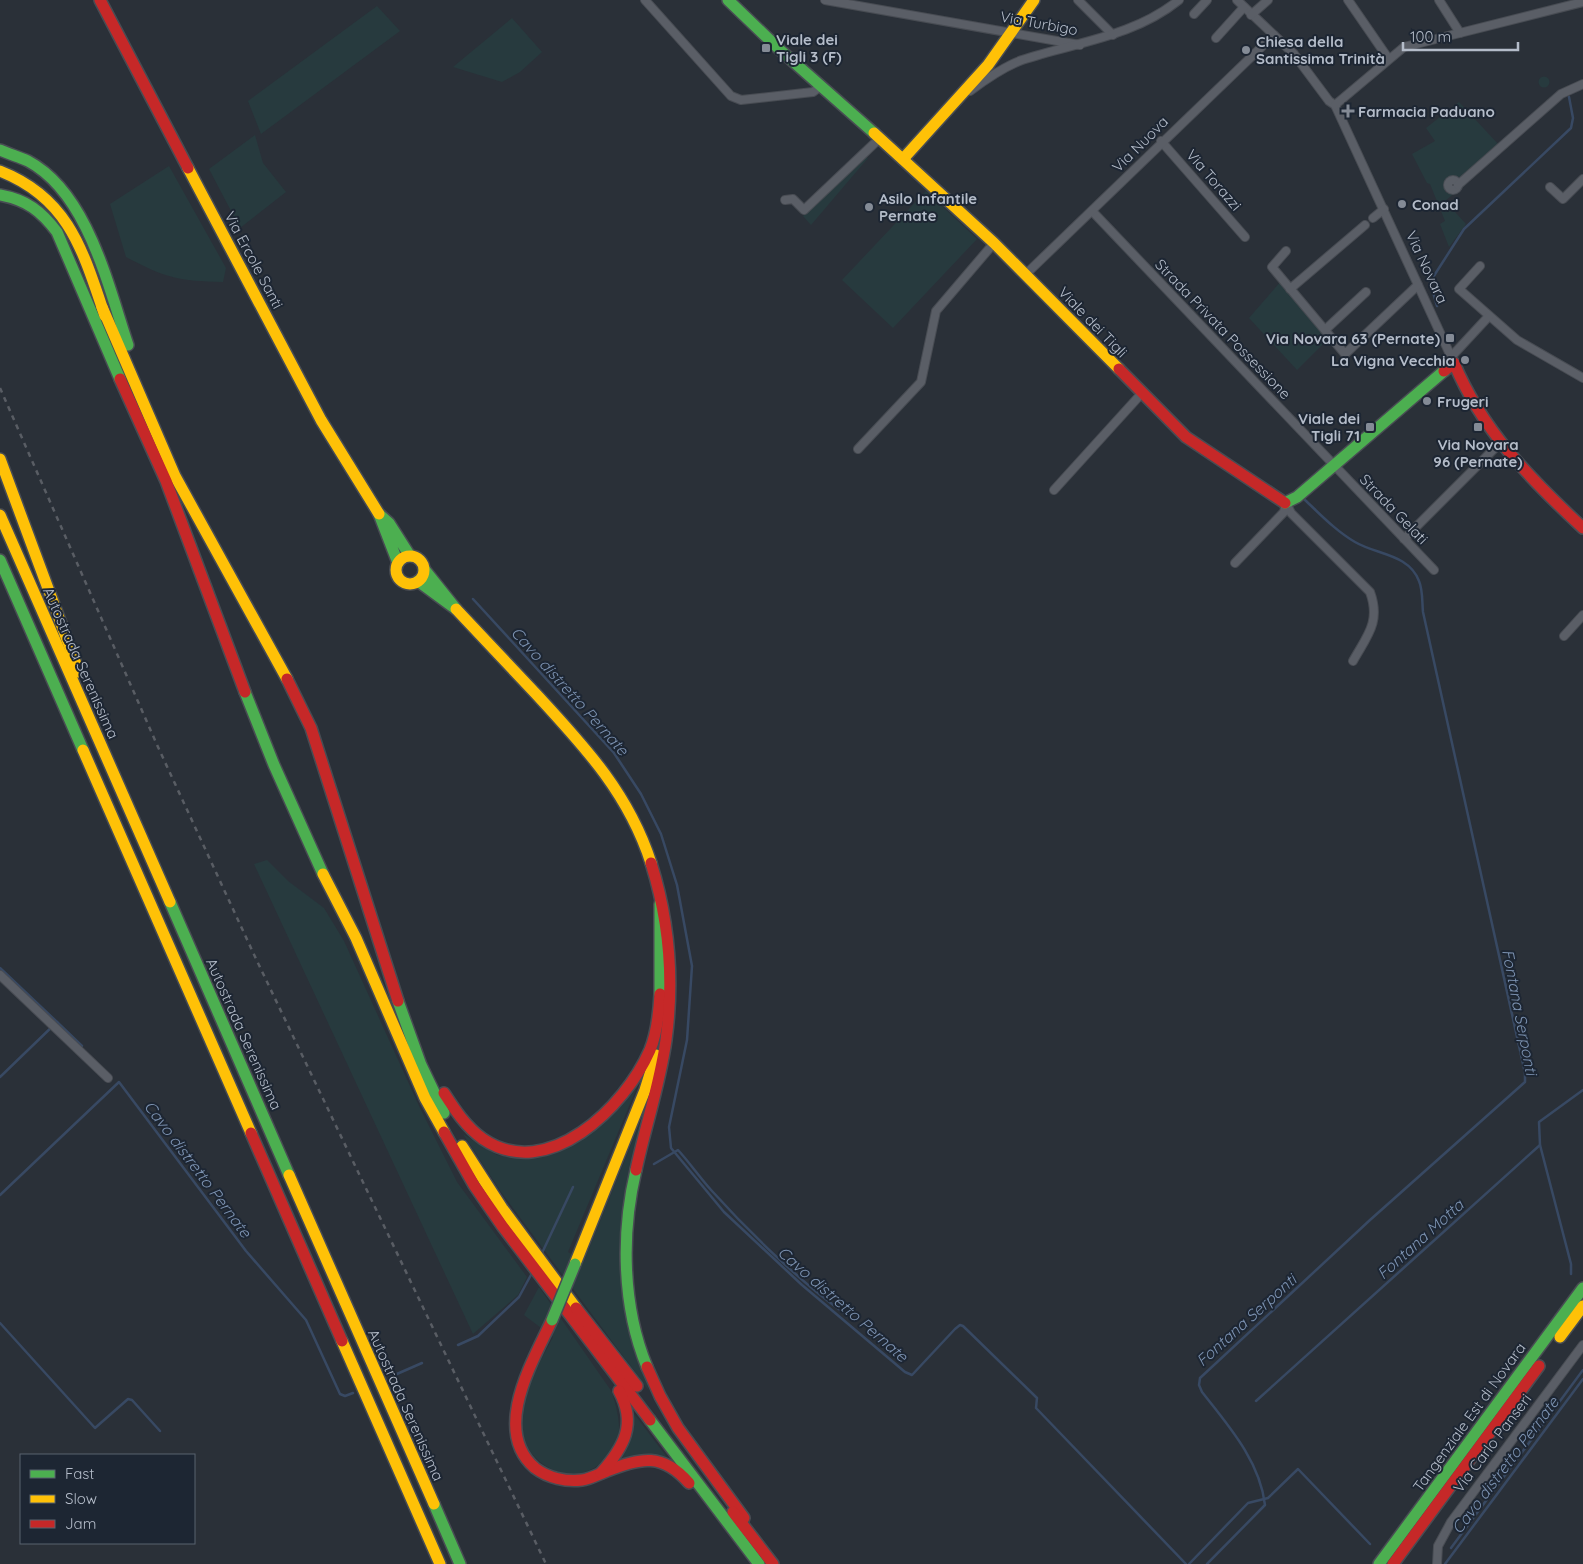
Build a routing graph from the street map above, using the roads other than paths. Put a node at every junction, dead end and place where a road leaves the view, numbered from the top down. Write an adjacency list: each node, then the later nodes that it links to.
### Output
1 (99, 0): 62 (main road, Via Ercole Santi)
2 (645, 0): 26 (street)
3 (728, 0): 26 (main road, Viale dei Tigli)
4 (825, 0): 17 (street, Via Turbigo)
5 (1034, 0): 17 (main road)
6 (1078, 0): 19 (street)
7 (1179, 0): 19 (street, Via Turbigo)
8 (1207, 0): 15 (street)
9 (1237, 0): 14 (street, Via Novara)
10 (1268, 0): 16 (street)
11 (1348, 0): 23 (street)
12 (1439, 0): 18 (street)
13 (1583, 2): 18 (street)
14 (1244, 6): 16 (street, Via Novara); 21 (street)
15 (1194, 14)
16 (1251, 14): 20 (street, Via Novara)
17 (1013, 32): 22 (street, Via Turbigo); 24 (main road)
18 (1460, 33): 23 (street)
19 (1113, 35): 22 (street, Via Turbigo)
20 (1274, 35): 27 (street, Via Novara); 29 (street, Via Nuova)
21 (1216, 38)
22 (1080, 45): 24 (street)
23 (1388, 58): 27 (street)
24 (993, 68): 31 (main road)
25 (1583, 84): 34 (street)
26 (821, 86): 28 (main road, Viale dei Tigli)
27 (1335, 105): 38 (street, Via Novara)
28 (880, 138): 31 (main road, Viale dei Tigli); 37 (street)
29 (1162, 142): 39 (street, Via Nuova); 42 (street, Via Torazzi)
30 (0, 150): 56 (main road)
31 (903, 158): 43 (main road, Viale dei Tigli)
32 (0, 171): 56 (main road)
33 (1583, 179): 35 (street)
34 (1458, 185)
35 (1550, 187)
36 (0, 194): 56 (main road)
37 (785, 200)
38 (1384, 209): 40 (street); 47 (street, Via Novara)
39 (1092, 211): 46 (street, Via Nuova); 59 (street, Strada Privata Possessione)
40 (1373, 218)
41 (1365, 225): 48 (street)
42 (1245, 237)
43 (994, 243): 46 (main road, Viale dei Tigli); 57 (street)
44 (1286, 251): 48 (street)
45 (1480, 266): 50 (street)
46 (1026, 274): 54 (main road, Viale dei Tigli)
47 (1418, 285): 51 (street); 52 (street, Via Novara)
48 (1290, 289): 51 (street)
49 (1366, 292): 51 (street)
50 (1489, 316): 52 (street); 53 (street)
51 (1325, 330)
52 (1454, 364): 55 (main road, Via Novara); 59 (main road)
53 (1583, 378)
54 (1142, 393): 60 (street); 61 (main road, Viale dei Tigli)
55 (1500, 442): 64 (main road, Via Novara); 65 (street)
56 (156, 446): 82 (main road); 84 (main road)
57 (858, 449)
58 (0, 460): 79 (main road)
59 (1335, 466): 61 (main road); 65 (street, Strada Gelati)
60 (1054, 490)
61 (1286, 503): 69 (street); 77 (street)
62 (379, 514): 66 (main road, Via Ercole Santi); 68 (main road, Via Ercole Santi)
63 (0, 515): 79 (main road, Autostrada Serenissima)
64 (1583, 528)
65 (1404, 539): 71 (street, Strada Gelati)
66 (410, 556): 68 (main road); 70 (main road)
67 (0, 560): 78 (main road)
68 (398, 563): 72 (main road)
69 (1235, 563)
70 (424, 569): 72 (main road); 74 (main road)
71 (1434, 570)
72 (418, 581): 74 (main road)
73 (0, 583): 78 (main road)
74 (456, 609): 80 (main road)
75 (1583, 615): 76 (street)
76 (1564, 636)
77 (1353, 662)
78 (62, 702): 91 (main road)
79 (94, 731): 92 (main road, Autostrada Serenissima)
80 (660, 904): 82 (main road); 89 (main road, bridge); 90 (main road)
81 (0, 975): 83 (street)
82 (400, 1006): 84 (main road)
83 (108, 1078)
84 (537, 1263): 87 (main road); 90 (main road)
85 (1583, 1288): 95 (main road, Tangenziale Est di Novara)
86 (1583, 1306): 96 (main road, Tangenziale Est di Novara)
87 (567, 1312): 89 (main road); 93 (main road)
88 (1583, 1345): 97 (street, Via Carlo Panseri)
89 (601, 1473): 93 (main road)
90 (761, 1548): 94 (main road)
91 (440, 1564)
92 (460, 1564)
93 (759, 1564)
94 (773, 1564)
95 (1379, 1564)
96 (1393, 1564)
97 (1436, 1564)

